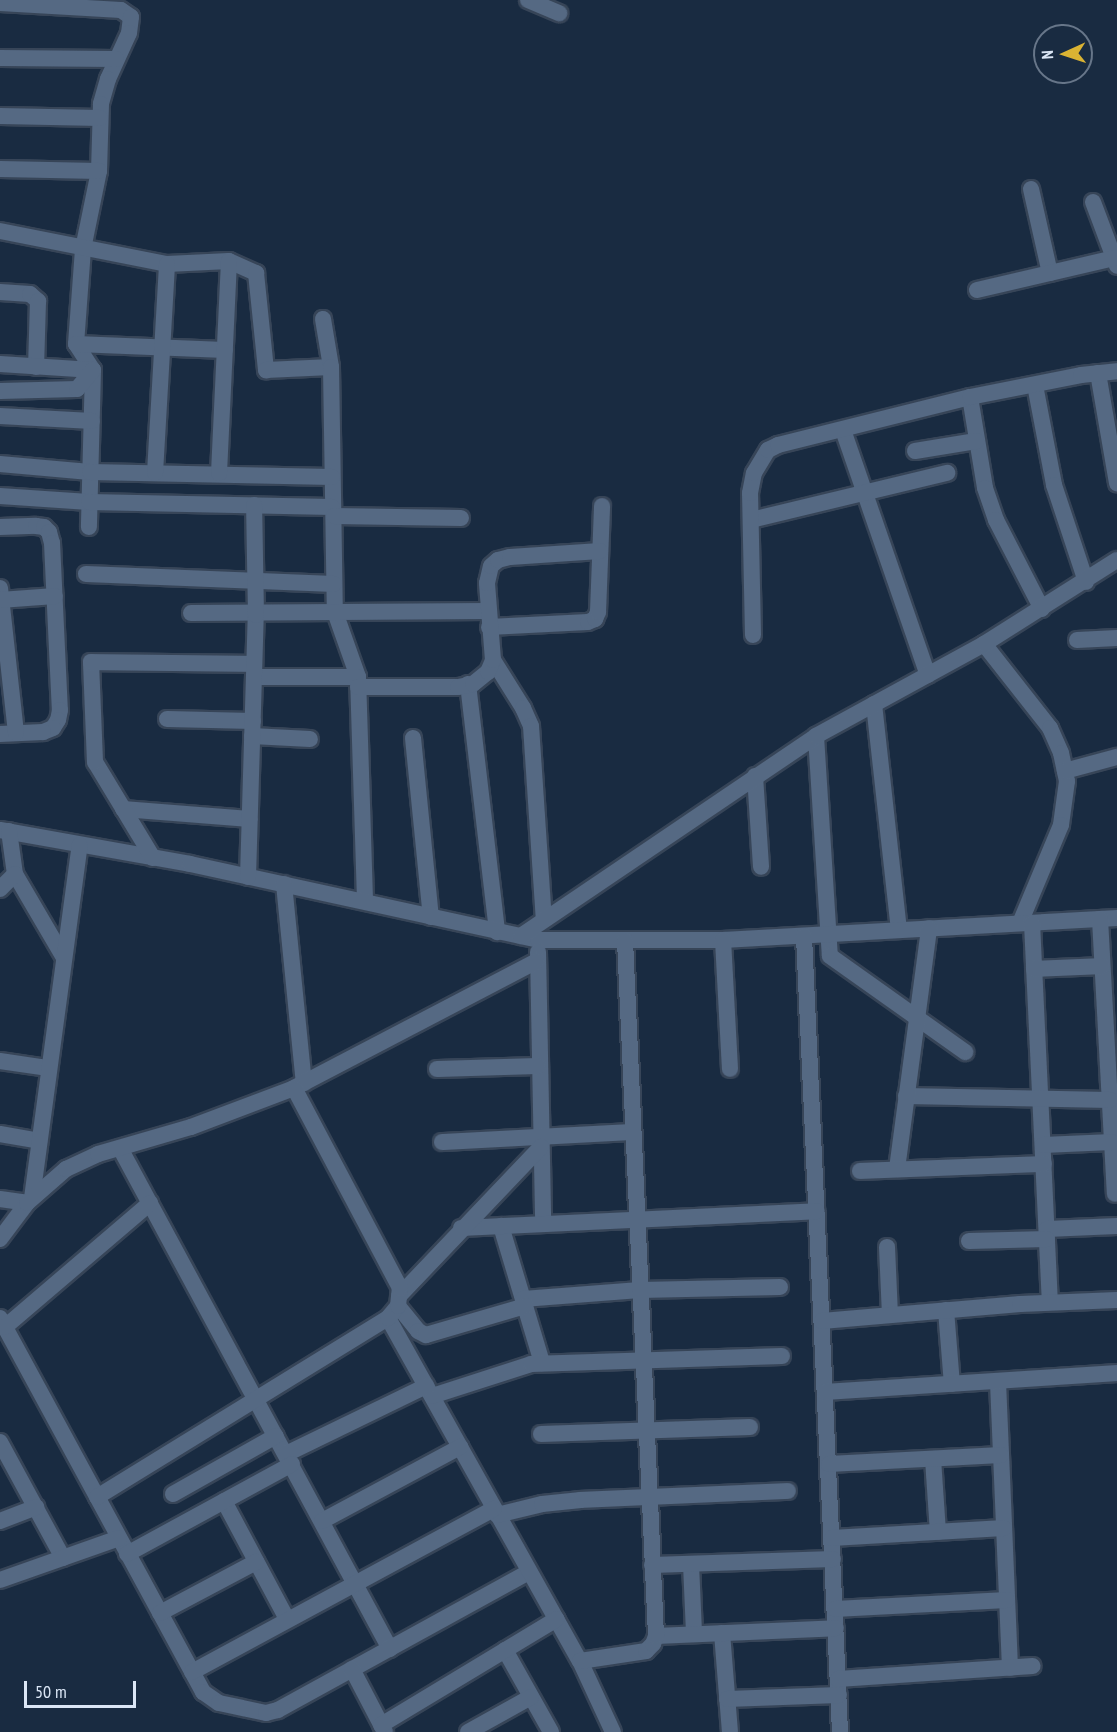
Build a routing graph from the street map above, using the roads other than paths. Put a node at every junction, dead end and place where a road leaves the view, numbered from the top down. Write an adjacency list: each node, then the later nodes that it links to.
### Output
1 (528, 0): 4 (street)
2 (0, 3): 3 (street)
3 (129, 6): 6 (street)
4 (558, 13)
5 (0, 58): 6 (street)
6 (116, 60): 8 (street)
7 (0, 116): 8 (street)
8 (100, 118): 10 (street)
9 (0, 169): 10 (street)
10 (99, 171): 14 (street)
11 (1031, 189): 18 (street)
12 (1093, 202): 16 (street)
13 (0, 231): 14 (street)
14 (83, 249): 17 (street); 22 (street)
15 (229, 261): 17 (street); 24 (street); 27 (street)
16 (1116, 262): 18 (street)
17 (167, 264): 23 (street)
18 (1050, 273): 19 (street)
19 (977, 290)
20 (0, 292): 26 (street)
21 (323, 319): 27 (street)
22 (76, 344): 23 (street); 28 (street)
23 (162, 348): 24 (street); 41 (street)
24 (225, 350): 42 (street)
25 (0, 364): 26 (street)
26 (36, 367): 28 (street)
27 (331, 367): 44 (street)
28 (93, 370): 32 (street); 35 (street)
29 (1117, 371): 30 (street)
30 (1098, 373): 31 (street); 45 (street)
31 (1035, 385): 33 (street); 60 (street)
32 (0, 391)
33 (970, 397): 36 (street); 37 (street)
34 (0, 416): 35 (street)
35 (92, 421): 40 (street)
36 (843, 430): 46 (street); 53 (street)
37 (976, 441): 38 (street); 64 (street)
38 (915, 452)
39 (0, 464): 40 (street)
40 (90, 472): 41 (street); 48 (street)
41 (155, 473): 42 (street)
42 (219, 473): 44 (street)
43 (947, 473): 46 (street)
44 (332, 477): 51 (street)
45 (1117, 483)
46 (865, 493): 53 (street); 76 (street)
47 (0, 496): 48 (street)
48 (89, 502): 49 (street); 55 (street)
49 (254, 505): 51 (street); 59 (street)
50 (602, 506): 56 (street)
51 (333, 512): 52 (street); 61 (street)
52 (461, 518)
53 (751, 520): 69 (street)
54 (0, 527): 63 (street)
55 (89, 527)
56 (600, 551): 68 (street); 68 (street)
57 (1117, 560): 60 (street)
58 (86, 574): 59 (street)
59 (255, 581): 61 (street); 67 (street)
60 (1086, 582): 64 (street)
61 (334, 584): 65 (street)
62 (0, 596): 63 (street); 74 (street)
63 (55, 596): 82 (street)
64 (1042, 609): 72 (street)
65 (335, 612): 67 (street); 68 (street); 77 (street)
66 (191, 613): 67 (street)
67 (256, 615): 75 (street)
68 (488, 619): 73 (street)
69 (753, 635)
70 (1117, 638): 71 (street)
71 (1077, 640)
72 (984, 644): 76 (street); 87 (street)
73 (493, 660): 78 (street); 103 (street)
74 (4, 668): 82 (street)
75 (254, 671): 77 (street); 81 (street); 89 (street)
76 (928, 675): 79 (street)
77 (358, 682): 78 (street); 99 (street)
78 (468, 684): 107 (street)
79 (874, 704): 83 (street); 106 (street)
80 (167, 719): 81 (street)
81 (252, 729): 85 (street); 90 (street)
82 (8, 733)
83 (816, 736): 88 (street); 108 (street)
84 (413, 738): 100 (street)
85 (310, 739)
86 (1117, 757): 87 (street)
87 (1065, 771): 104 (street)
88 (755, 776): 94 (street); 103 (street)
89 (123, 809): 90 (street); 93 (street)
90 (250, 819): 96 (street)
91 (5, 831): 92 (street); 95 (street)
92 (80, 845): 93 (street); 114 (street)
93 (153, 858): 96 (street)
94 (762, 867)
95 (15, 873): 98 (street); 114 (street)
96 (248, 876): 97 (street)
97 (284, 884): 99 (street); 125 (street)
98 (0, 889)
99 (365, 901): 100 (street)
100 (431, 917): 107 (street)
101 (1117, 918): 102 (street)
102 (1100, 919): 104 (street); 116 (street)
103 (544, 921): 109 (street)
104 (1026, 923): 105 (street); 117 (street)
105 (929, 928): 106 (street); 118 (street)
106 (899, 930): 108 (street)
107 (497, 932): 109 (street)
108 (828, 934): 110 (street); 118 (street)
109 (521, 936): 111 (street)
110 (804, 936): 112 (street); 145 (street)
111 (538, 940): 113 (street); 115 (street)
112 (723, 940): 113 (street); 124 (street)
113 (625, 941): 129 (street)
114 (64, 958): 122 (street)
115 (537, 961): 121 (street); 125 (street)
116 (1102, 966): 117 (street); 128 (street)
117 (1034, 969): 127 (street)
118 (917, 1019): 119 (street); 126 (street)
119 (965, 1052)
120 (0, 1061): 122 (street)
121 (538, 1066): 123 (street); 133 (street)
122 (48, 1068): 131 (street)
123 (437, 1069)
124 (730, 1069)
125 (299, 1086): 136 (street); 160 (street)
126 (906, 1096): 127 (street); 138 (street)
127 (1040, 1099): 128 (street); 135 (street)
128 (1110, 1100): 134 (street)
129 (633, 1132): 133 (street); 146 (street)
130 (0, 1134): 131 (street)
131 (39, 1141): 143 (street)
132 (442, 1142): 133 (street)
133 (540, 1142): 147 (street); 150 (street)
134 (1112, 1142): 135 (street); 140 (street)
135 (1043, 1145): 137 (street)
136 (120, 1148): 143 (street); 144 (street)
137 (1044, 1164): 138 (street); 151 (street)
138 (897, 1169): 139 (street)
139 (860, 1171)
140 (1115, 1172): 141 (street)
141 (1115, 1194)
142 (0, 1199): 143 (street)
143 (29, 1200): 152 (street)
144 (150, 1203): 164 (street); 173 (street)
145 (817, 1211): 146 (street); 163 (street)
146 (637, 1220): 147 (street); 156 (street)
147 (543, 1224): 148 (street)
148 (501, 1226): 150 (street); 159 (street)
149 (1117, 1226): 151 (street)
150 (461, 1228): 160 (street)
151 (1047, 1234): 153 (street); 158 (street)
152 (1, 1236)
153 (969, 1242)
154 (887, 1247): 162 (street)
155 (780, 1287): 156 (street)
156 (640, 1290): 159 (street); 166 (street)
157 (1117, 1300): 158 (street)
158 (1050, 1302): 161 (street)
159 (524, 1303): 160 (street); 167 (street)
160 (395, 1307): 171 (street); 173 (street)
161 (946, 1310): 162 (street); 170 (street)
162 (890, 1315): 163 (street)
163 (822, 1321): 172 (street)
164 (2, 1323): 187 (street)
165 (782, 1356): 166 (street)
166 (643, 1359): 167 (street); 175 (street)
167 (542, 1364): 171 (street)
168 (1117, 1374): 169 (street)
169 (998, 1382): 170 (street); 180 (street)
170 (952, 1384): 172 (street)
171 (429, 1391): 179 (street); 181 (street)
172 (825, 1392): 184 (street)
173 (257, 1399): 177 (street); 187 (street)
174 (750, 1427): 175 (street)
175 (646, 1431): 176 (street); 188 (street)
176 (541, 1434)
177 (276, 1436): 181 (street); 186 (street)
178 (0, 1442): 183 (street)
179 (460, 1447): 191 (street); 193 (street)
180 (1001, 1455): 182 (street); 194 (street)
181 (289, 1459): 189 (street); 193 (street)
182 (933, 1459): 184 (street); 195 (street)
183 (5, 1463): 190 (street)
184 (828, 1464): 197 (street)
185 (788, 1491): 188 (street)
186 (173, 1494)
187 (97, 1497): 196 (street)
188 (649, 1497): 191 (street); 203 (street)
189 (224, 1501): 198 (street); 201 (street)
190 (36, 1507): 192 (street); 199 (street)
191 (496, 1512): 204 (street); 206 (street)
192 (0, 1521)
193 (322, 1521): 206 (street)
194 (1004, 1528): 195 (street); 207 (street)
195 (938, 1532): 197 (street)
196 (119, 1538): 198 (street); 199 (street)
197 (832, 1538): 200 (street)
198 (127, 1554): 209 (street)
199 (63, 1558): 205 (street)
200 (833, 1559): 202 (street); 208 (street)
201 (256, 1562): 209 (street); 210 (street)
202 (691, 1564): 203 (street); 214 (street)
203 (652, 1565): 215 (street)
204 (529, 1572): 211 (street); 216 (street)
205 (0, 1580)
206 (354, 1582): 210 (street); 216 (street)
207 (1007, 1600): 208 (street); 220 (street)
208 (835, 1609): 212 (street)
209 (160, 1613): 222 (street)
210 (287, 1619): 222 (street)
211 (557, 1619): 217 (street); 218 (street)
212 (836, 1628): 213 (street); 223 (street)
213 (722, 1633): 214 (street); 225 (street)
214 (694, 1634): 215 (street)
215 (656, 1636): 218 (street)
216 (390, 1649): 221 (street)
217 (505, 1650): 224 (street); 226 (street)
218 (580, 1661): 229 (street)
219 (1033, 1666): 220 (street)
220 (1010, 1668): 223 (street)
221 (352, 1669): 222 (street); 226 (street)
222 (192, 1672)
223 (838, 1687): 225 (street); 231 (street)
224 (531, 1697): 227 (street); 228 (street)
225 (727, 1699): 230 (street)
226 (383, 1728)
227 (479, 1730)
228 (551, 1732)
229 (613, 1732)
230 (730, 1732)
231 (840, 1732)

